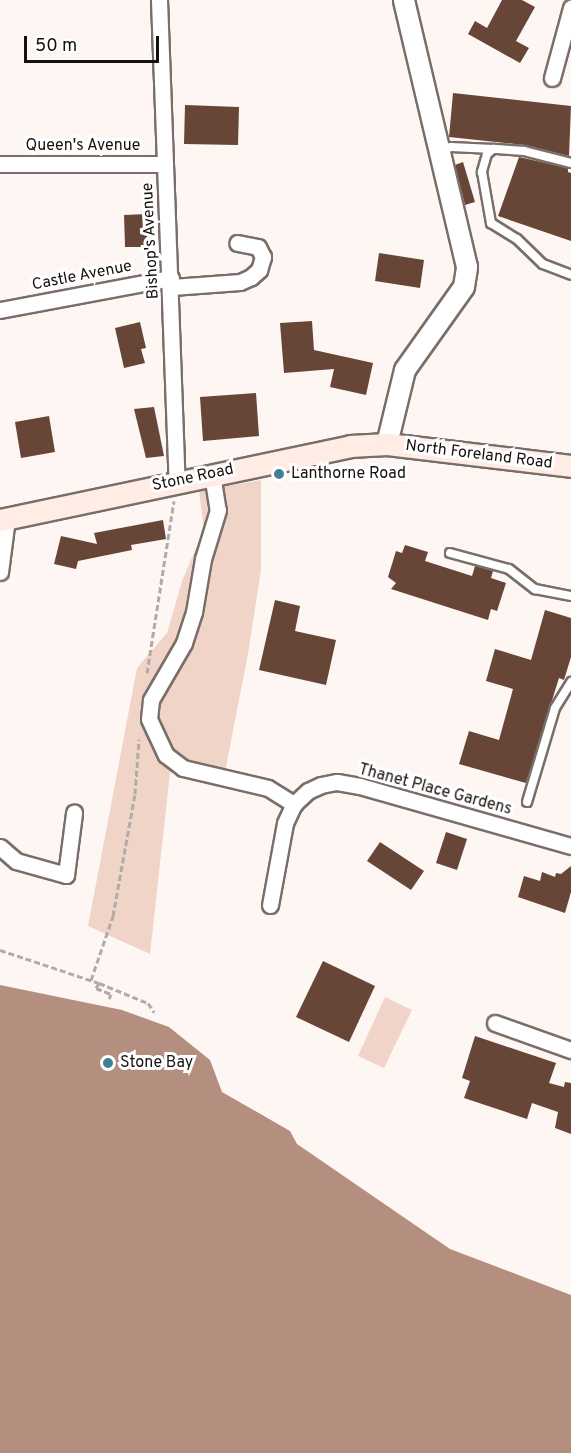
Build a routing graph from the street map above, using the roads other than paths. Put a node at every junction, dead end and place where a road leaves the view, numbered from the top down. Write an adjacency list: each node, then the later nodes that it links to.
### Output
1 (159, 0): 9 (street, Bishop's Avenue)
2 (404, 0): 6 (street)
3 (571, 8): 4 (street)
4 (552, 78)
5 (493, 149): 6 (lane); 7 (lane); 11 (lane)
6 (439, 150): 14 (street)
7 (571, 163)
8 (0, 164): 9 (street, Queen's Avenue)
9 (165, 164): 12 (street, Bishop's Avenue)
10 (237, 243): 12 (street, Castle Avenue)
11 (571, 275)
12 (171, 282): 13 (street, Castle Avenue); 17 (street, Bishop's Avenue)
13 (0, 310)
14 (387, 444): 15 (main road, North Foreland Road); 16 (main road, Stone Road)
15 (571, 466)
16 (212, 474): 17 (main road, Stone Road); 24 (street)
17 (177, 481): 18 (main road, Stone Road)
18 (4, 519): 20 (street)
19 (450, 553): 21 (lane)
20 (0, 572)
21 (571, 596)
22 (571, 682): 23 (lane)
23 (527, 802)
24 (294, 804): 26 (street, Thanet Place Gardens); 28 (street)
25 (74, 813): 27 (street)
26 (571, 846)
27 (0, 847)
28 (270, 905)
29 (495, 1023): 30 (street)
30 (571, 1050)

